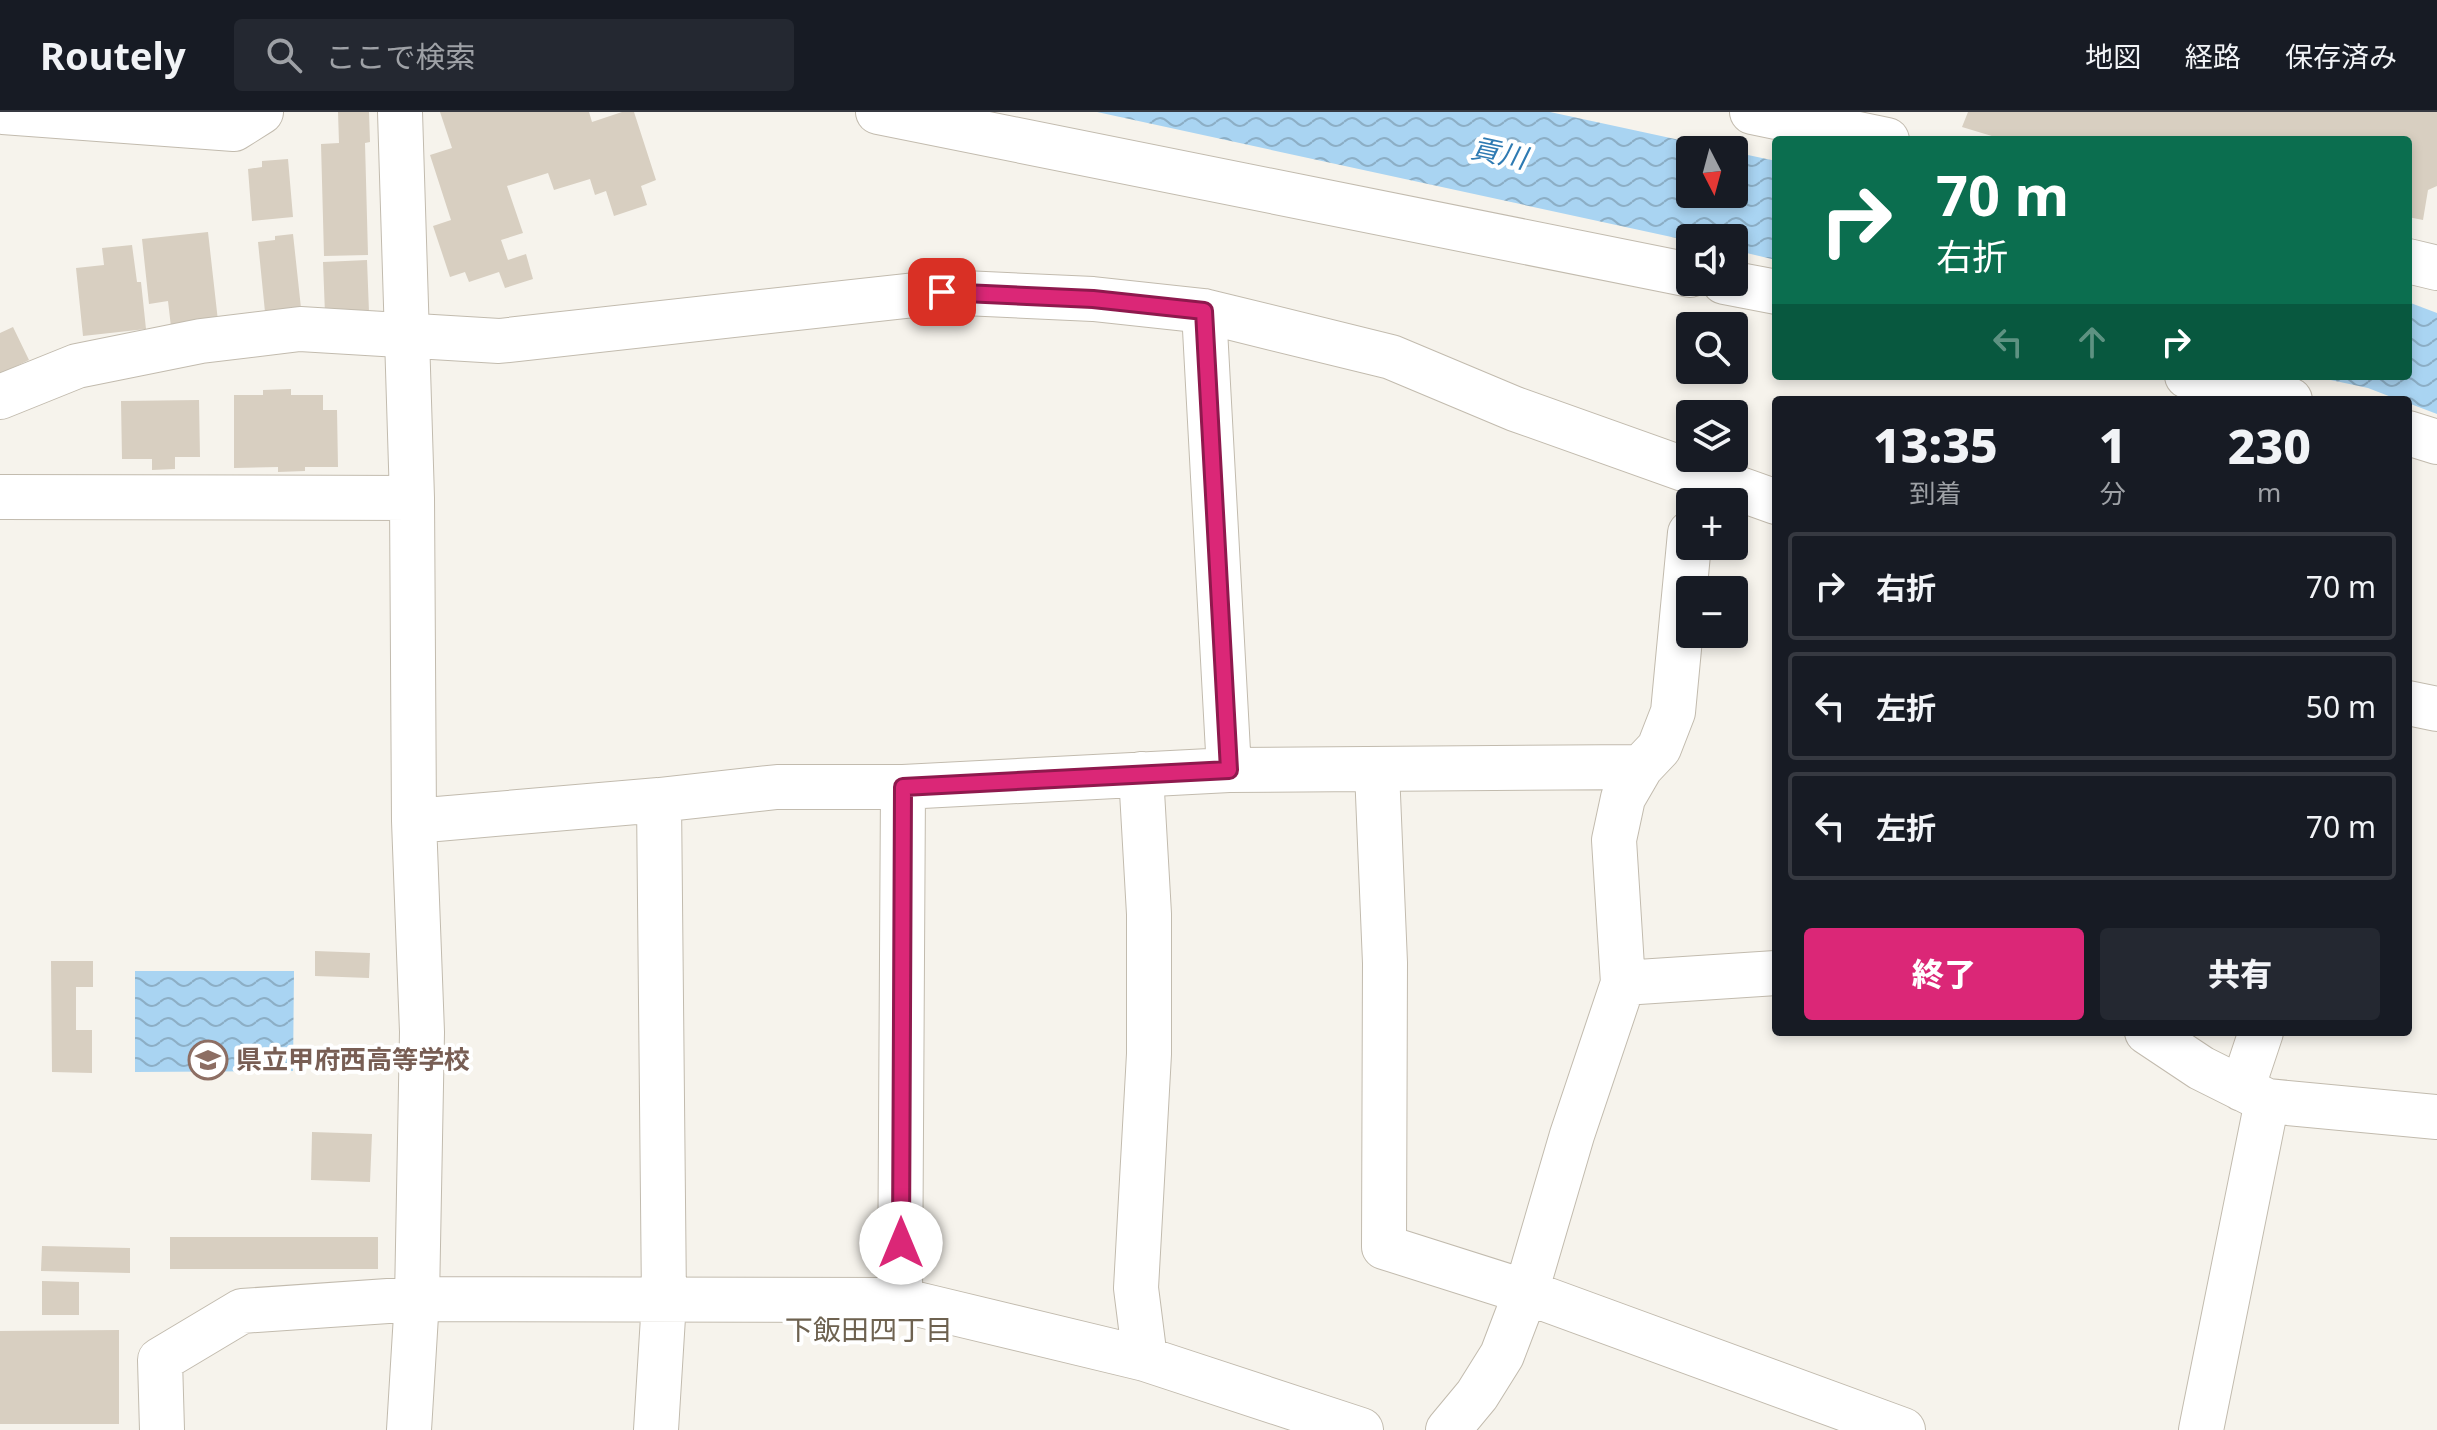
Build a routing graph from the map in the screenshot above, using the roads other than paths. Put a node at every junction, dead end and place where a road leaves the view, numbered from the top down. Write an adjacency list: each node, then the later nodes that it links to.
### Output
1 (3, 112): 2 (street)
2 (261, 112)
3 (400, 112): 13 (street)
4 (878, 112): 9 (street)
5 (1752, 112): 6 (street)
6 (1868, 136)
7 (2412, 262): 8 (street)
8 (2437, 268)
9 (1676, 272)
10 (1748, 287): 11 (street)
11 (1772, 291)
12 (1204, 311): 13 (street); 19 (street); 28 (street)
13 (406, 335): 16 (street); 22 (street)
14 (2204, 380): 15 (street)
15 (2273, 396)
16 (0, 397)
17 (2412, 434): 18 (street)
18 (2437, 442)
19 (1694, 488)
20 (0, 497): 22 (street)
21 (1748, 497): 23 (street)
22 (412, 498): 33 (street)
23 (1772, 501)
24 (1687, 560): 27 (street)
25 (2412, 704): 26 (street)
26 (2437, 709)
27 (1641, 767): 29 (street); 35 (street)
28 (1229, 770): 29 (street); 30 (street)
29 (1377, 771): 40 (street)
30 (1141, 774): 31 (street); 44 (street)
31 (903, 787): 32 (street); 42 (street)
32 (659, 800): 33 (street); 43 (street)
33 (414, 821): 41 (street)
34 (1772, 973): 35 (street)
35 (1623, 983): 40 (street)
36 (2153, 1036): 38 (street)
37 (2261, 1036): 38 (street)
38 (2254, 1095): 39 (street); 51 (street)
39 (2437, 1117)
40 (1526, 1292): 49 (street); 50 (street)
41 (417, 1299): 43 (street); 45 (street); 46 (street)
42 (900, 1300): 43 (street); 44 (street)
43 (664, 1301): 47 (street)
44 (1145, 1359): 48 (street)
45 (162, 1430)
46 (409, 1430)
47 (656, 1430)
48 (1361, 1430)
49 (1448, 1430)
50 (1903, 1430)
51 (2201, 1430)

